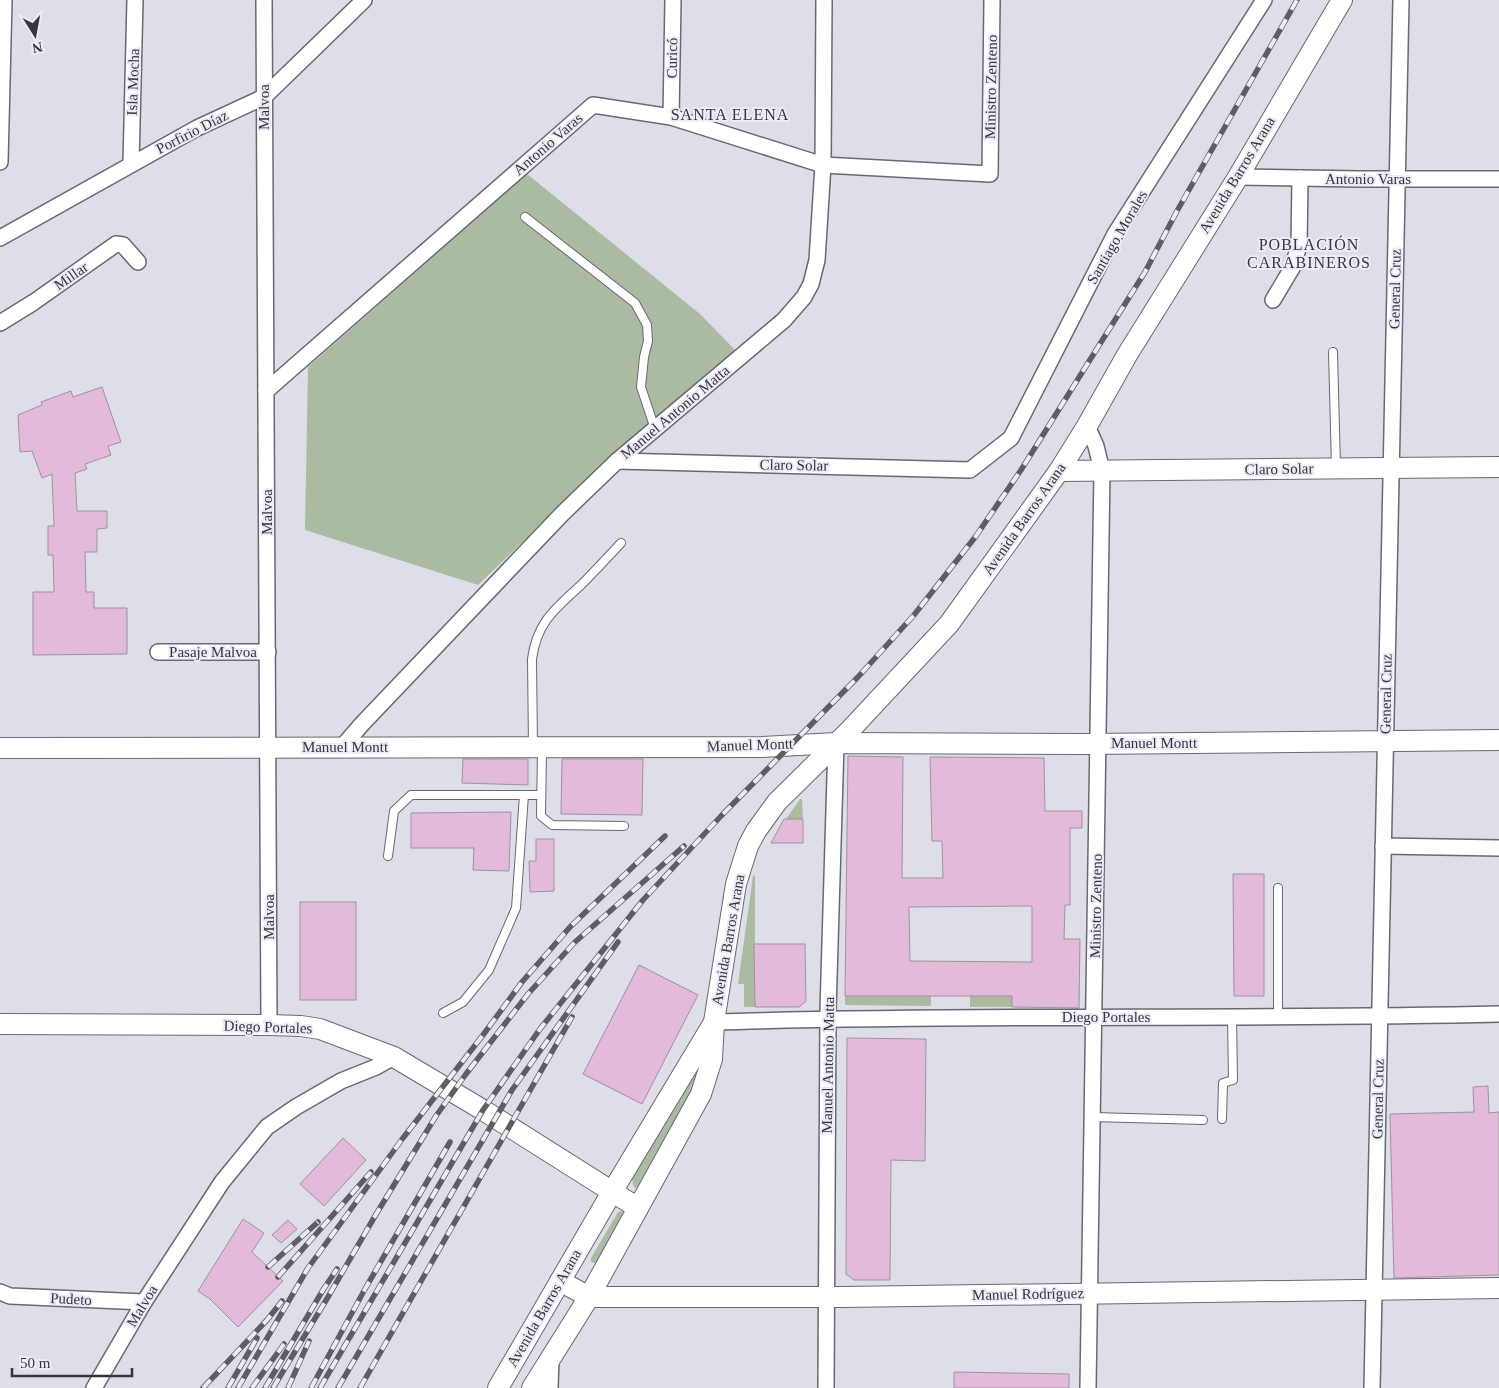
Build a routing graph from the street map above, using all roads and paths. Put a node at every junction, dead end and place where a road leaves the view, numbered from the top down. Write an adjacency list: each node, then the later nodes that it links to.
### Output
1 (136, 0): 15 (street, Isla Mocha)
2 (264, 0): 11 (street, Malvoa)
3 (364, 0): 11 (street, Porfirio Díaz)
4 (673, 0): 13 (street, Curicó)
5 (824, 0): 16 (street, Manuel Antonio Matta)
6 (992, 0): 17 (street, Ministro Zenteno)
7 (1264, 0): 35 (street, Santiago Morales)
8 (1342, 0): 18 (street, Avenida Barros Arana)
9 (1401, 0): 20 (street, General Cruz)
10 (3, 1): 12 (street)
11 (264, 97): 15 (street, Porfirio Díaz); 28 (street, Malvoa)
12 (1, 101): 14 (street)
13 (671, 117): 16 (street, Antonio Varas); 28 (street, Antonio Varas)
14 (0, 162)
15 (131, 164): 23 (street, Porfirio Díaz)
16 (823, 165): 17 (street, Antonio Varas); 30 (street, Manuel Antonio Matta)
17 (990, 174)
18 (1238, 177): 19 (street, Antonio Varas); 29 (street, Avenida Barros Arana)
19 (1300, 178): 20 (street, Antonio Varas); 25 (street)
20 (1397, 179): 21 (street, Antonio Varas); 34 (street, General Cruz)
21 (1499, 179)
22 (524, 217): 30 (lane)
23 (0, 238)
24 (138, 262): 26 (street, Millar)
25 (1273, 300)
26 (0, 323)
27 (1333, 352): 33 (lane)
28 (266, 391): 40 (street, Malvoa)
29 (1087, 426): 36 (street, Avenida Barros Arana); 37 (street, Ministro Zenteno)
30 (655, 429): 31 (street, Manuel Antonio Matta)
31 (617, 461): 35 (street, Claro Solar); 46 (street, Manuel Antonio Matta)
32 (1499, 467): 34 (street, Claro Solar)
33 (1336, 468): 34 (street, Claro Solar); 37 (street, Claro Solar)
34 (1391, 468): 42 (street, General Cruz)
35 (970, 470)
36 (1059, 471): 37 (street, Claro Solar); 43 (street, Avenida Barros Arana)
37 (1102, 471): 44 (street, Ministro Zenteno)
38 (622, 543): 47 (lane)
39 (158, 652): 40 (street, Pasaje Malvoa)
40 (268, 652): 45 (street, Malvoa)
41 (1499, 740): 42 (street, Manuel Montt)
42 (1385, 741): 44 (street, Manuel Montt); 52 (street, General Cruz)
43 (836, 743): 44 (street, Manuel Montt); 47 (street, Manuel Montt); 62 (street, Manuel Antonio Matta); 63 (street, Avenida Barros Arana)
44 (1098, 743): 60 (street, Ministro Zenteno)
45 (268, 747): 46 (street, Manuel Montt); 48 (street, Manuel Montt); 65 (street, Malvoa)
46 (342, 747): 47 (street, Manuel Montt)
47 (537, 747): 50 (lane)
48 (0, 748)
49 (524, 795): 50 (lane); 54 (lane); 56 (lane)
50 (541, 795): 51 (lane)
51 (624, 826)
52 (1383, 846): 53 (street); 59 (street, General Cruz)
53 (1499, 848)
54 (388, 856)
55 (1278, 888): 61 (lane)
56 (443, 1013)
57 (1499, 1014): 59 (street, Diego Portales)
58 (1232, 1016): 60 (street, Diego Portales); 61 (street, Diego Portales); 68 (lane)
59 (1379, 1016): 61 (street, Diego Portales); 74 (street, General Cruz)
60 (1094, 1017): 62 (street, Diego Portales); 67 (street, Ministro Zenteno)
61 (1278, 1017)
62 (828, 1019): 63 (street, Diego Portales); 78 (street, Manuel Antonio Matta)
63 (714, 1022): 70 (street, Avenida Barros Arana); 71 (street, Avenida Barros Arana)
64 (0, 1024): 65 (street, Diego Portales)
65 (269, 1025): 66 (street, Diego Portales)
66 (394, 1056): 70 (street, Diego Portales); 79 (street, Malvoa)
67 (1093, 1117): 69 (lane); 76 (street, Ministro Zenteno)
68 (1222, 1119)
69 (1203, 1120)
70 (612, 1192): 71 (street, Diego Portales); 72 (street, Avenida Barros Arana)
71 (638, 1208): 77 (street, Avenida Barros Arana)
72 (560, 1281): 77 (street, Manuel Rodríguez); 82 (street, Avenida Barros Arana)
73 (1499, 1288): 74 (street, Manuel Rodríguez)
74 (1374, 1290): 76 (street, Manuel Rodríguez); 87 (street, General Cruz)
75 (0, 1292): 79 (street, Pudeto)
76 (1090, 1293): 78 (street, Manuel Rodríguez); 86 (street, Ministro Zenteno)
77 (589, 1297): 78 (street, Manuel Rodríguez); 80 (street, Avenida Barros Arana)
78 (826, 1297): 85 (street, Manuel Antonio Matta)
79 (144, 1302): 81 (street, Malvoa)
80 (550, 1356): 83 (street, Avenida Barros Arana); 84 (street)
81 (94, 1388)
82 (498, 1388)
83 (532, 1388)
84 (550, 1388)
85 (826, 1388)
86 (1088, 1388)
87 (1372, 1388)

